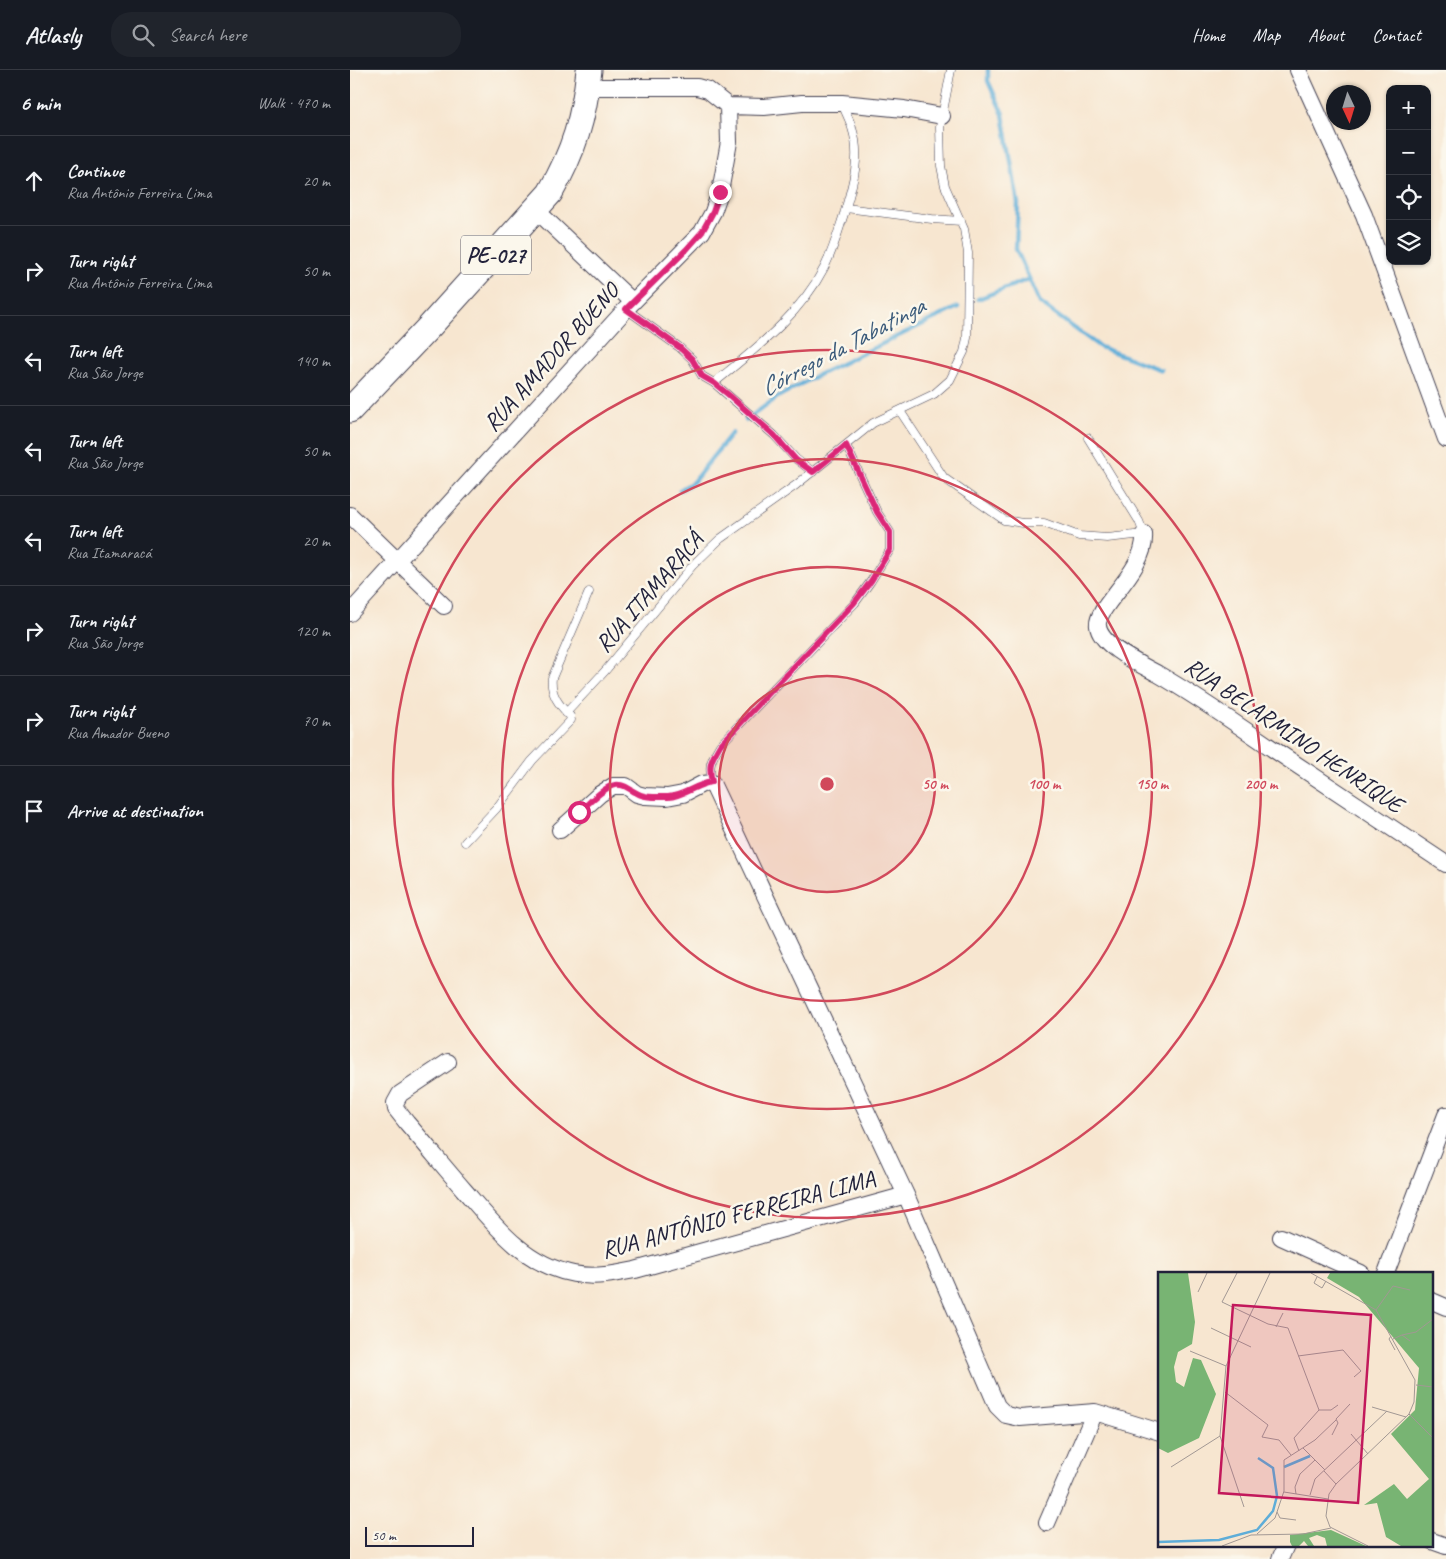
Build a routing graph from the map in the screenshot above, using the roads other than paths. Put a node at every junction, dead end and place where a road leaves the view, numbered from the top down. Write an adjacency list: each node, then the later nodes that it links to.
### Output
1 (951, 70): 6 (lane, RUA ITAMARACÁ)
2 (1298, 70): 15 (street)
3 (588, 78): 5 (street); 8 (main road, PE-027)
4 (842, 104): 5 (street); 6 (street); 7 (lane)
5 (728, 106): 10 (street, RUA AMADOR BUENO)
6 (942, 116): 9 (lane, RUA ITAMARACÁ)
7 (846, 208): 9 (lane); 11 (lane)
8 (536, 210): 10 (street); 12 (main road, PE-027)
9 (961, 221): 13 (lane, RUA ITAMARACÁ)
10 (630, 305): 11 (lane); 20 (street, RUA AMADOR BUENO)
11 (714, 383): 17 (lane)
12 (350, 410)
13 (900, 411): 16 (lane, RUA ITAMARACÁ); 19 (lane)
14 (1088, 438): 19 (lane)
15 (1446, 439)
16 (846, 445): 17 (lane, RUA ITAMARACÁ); 25 (lane)
17 (813, 472): 24 (lane, RUA ITAMARACÁ)
18 (350, 515): 20 (street)
19 (1144, 534): 28 (street, RUA BELARMINO HENRIQUE)
20 (397, 561): 22 (street); 23 (street, RUA AMADOR BUENO)
21 (589, 592): 24 (lane)
22 (444, 606)
23 (350, 613)
24 (568, 714): 27 (lane, RUA ITAMARACÁ)
25 (712, 782): 26 (street); 31 (street, RUA ANTÔNIO FERREIRA LIMA)
26 (560, 830)
27 (465, 842)
28 (1446, 864)
29 (448, 1062): 31 (street, RUA ANTÔNIO FERREIRA LIMA)
30 (1446, 1115): 34 (street)
31 (906, 1195): 37 (street, RUA ANTÔNIO FERREIRA LIMA)
32 (1280, 1237): 33 (street)
33 (1359, 1272)
34 (1386, 1272)
35 (1434, 1302): 36 (street)
36 (1446, 1306)
37 (1095, 1412): 38 (street); 39 (street)
38 (1158, 1431)
39 (1047, 1523)
40 (1434, 1542): 42 (street)
41 (1286, 1546): 43 (street)
42 (1446, 1546)
43 (1280, 1559)

